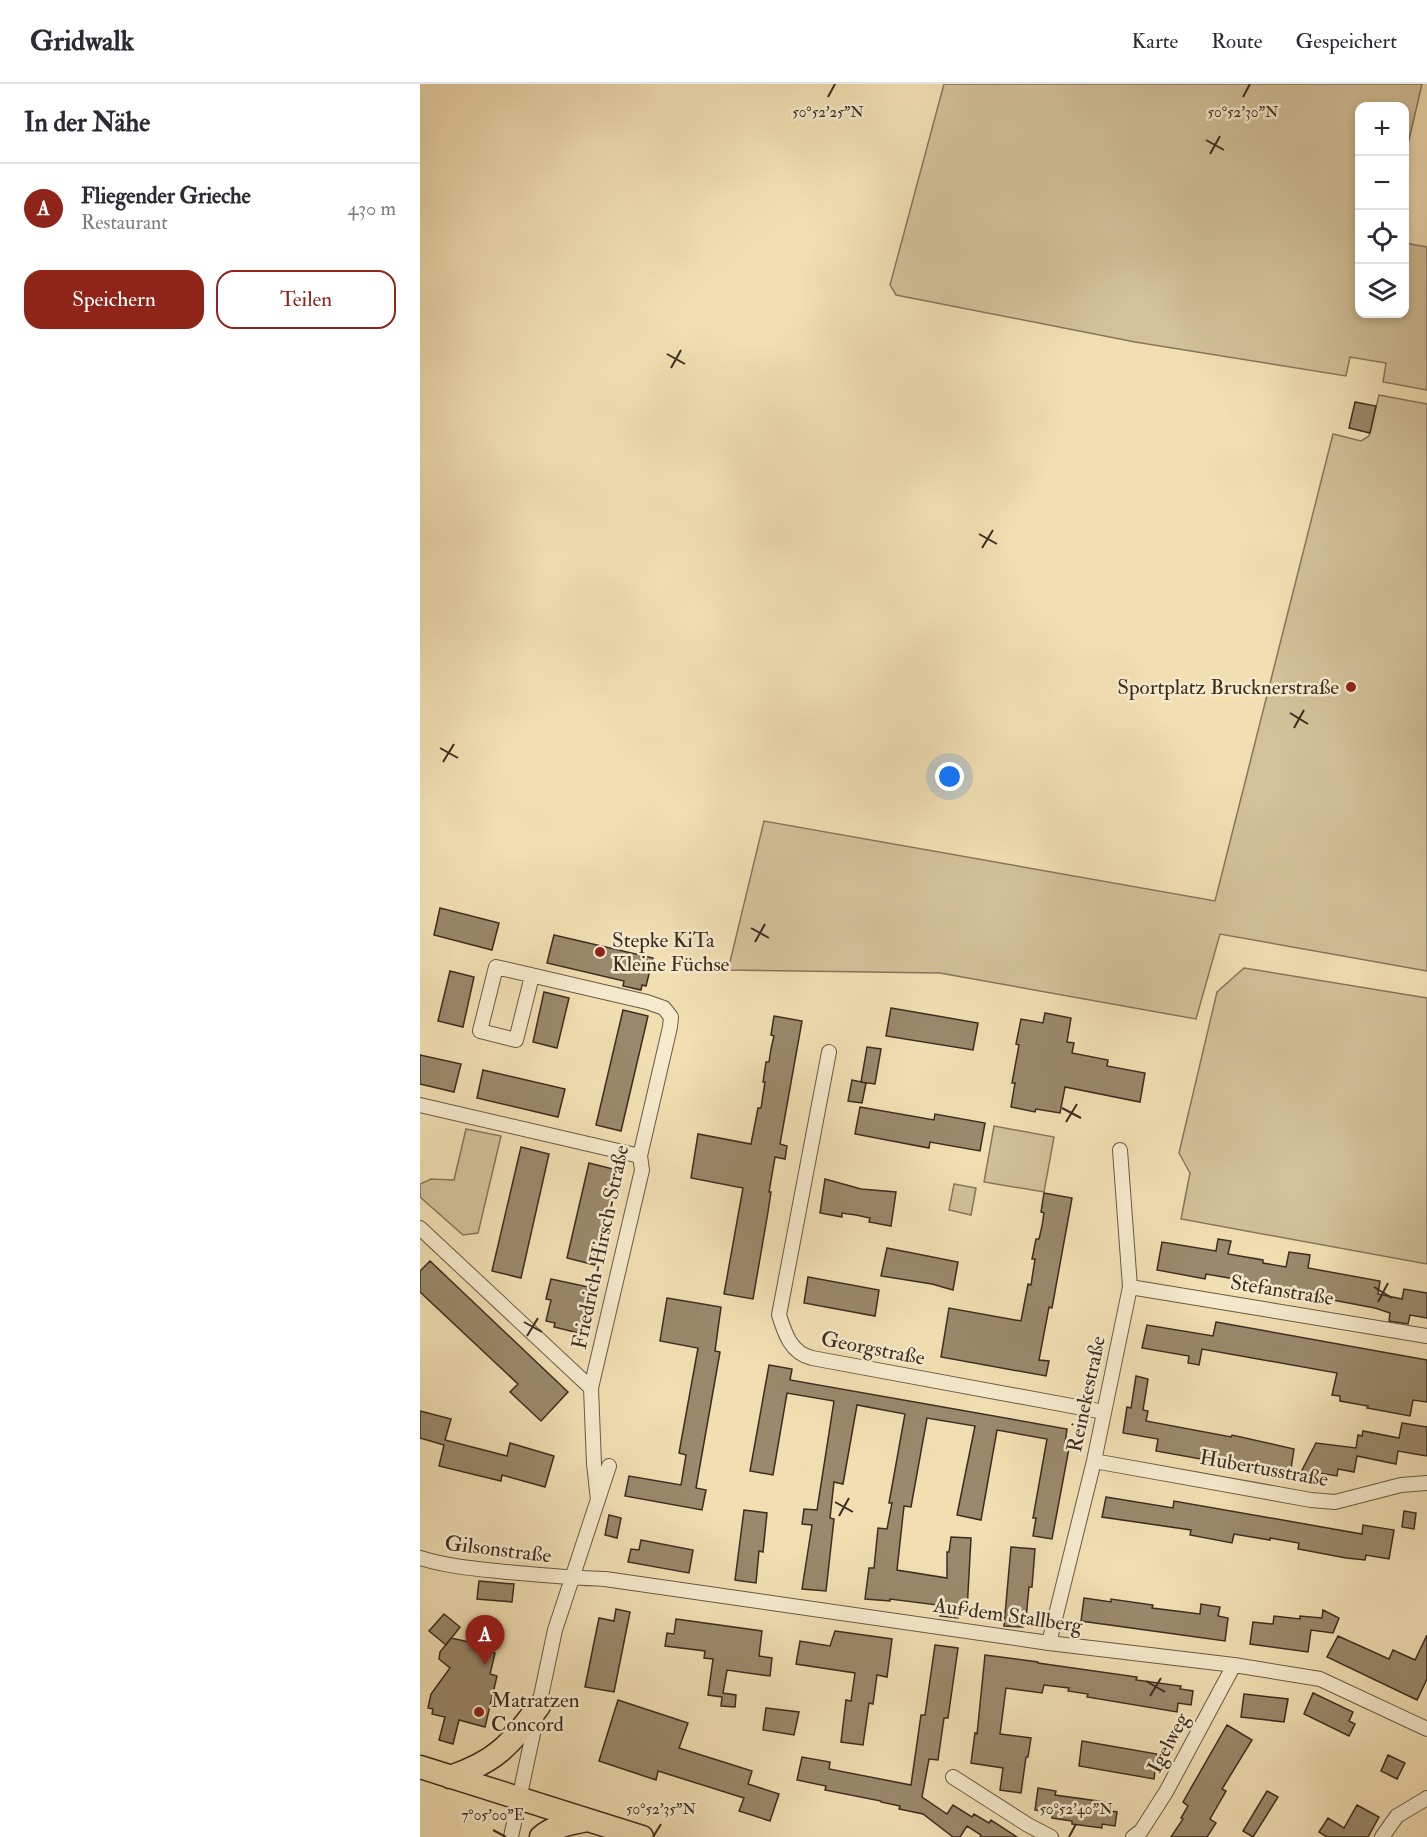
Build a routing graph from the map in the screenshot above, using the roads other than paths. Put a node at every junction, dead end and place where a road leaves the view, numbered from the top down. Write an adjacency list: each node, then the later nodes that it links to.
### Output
1 (532, 976): 1 (street); 5 (street, Friedrich-Hirsch-Straße)
2 (829, 1052): 10 (street, Georgstraße)
3 (420, 1105): 5 (street)
4 (1120, 1150): 7 (street, Reinekestraße)
5 (640, 1156): 9 (street, Friedrich-Hirsch-Straße)
6 (420, 1228): 9 (street)
7 (1130, 1287): 8 (street, Stefanstraße); 10 (street, Reinekestraße)
8 (1427, 1336)
9 (591, 1388): 14 (street, Friedrich-Hirsch-Straße)
10 (1104, 1412): 11 (street, Reinekestraße)
11 (1094, 1461): 13 (street, Hubertusstraße); 17 (street, Reinekestraße)
12 (609, 1466): 14 (street, Friedrich-Hirsch-Straße)
13 (1427, 1483)
14 (598, 1500): 16 (street, Friedrich-Hirsch-Straße)
15 (420, 1558): 16 (street, Gilsonstraße)
16 (572, 1578): 17 (street, Auf dem Stallberg); 19 (street, Friedrich-Hirsch-Straße)
17 (1049, 1643): 18 (street, Auf dem Stallberg)
18 (1234, 1665): 20 (street, Auf dem Stallberg); 31 (street, Igelweg)
19 (539, 1706): 22 (main road); 24 (street, Friedrich-Hirsch-Straße)
20 (1427, 1729)
21 (420, 1767): 22 (main road)
22 (450, 1777): 24 (main road)
23 (953, 1777): 30 (street)
24 (520, 1798): 26 (main road); 27 (street, Friedrich-Hirsch-Straße)
25 (1427, 1798): 32 (street)
26 (588, 1820): 28 (main road); 29 (main road)
27 (511, 1837)
28 (541, 1837)
29 (642, 1837)
30 (1051, 1837)
31 (1133, 1837)
32 (1382, 1837)

